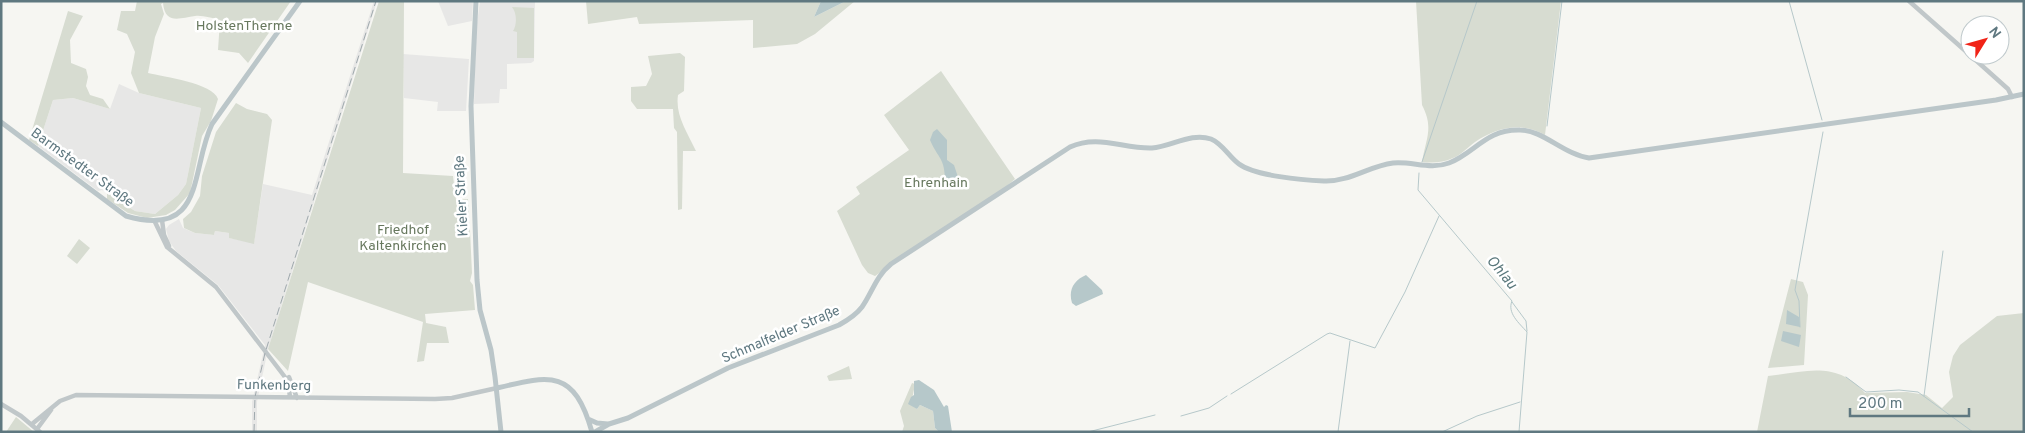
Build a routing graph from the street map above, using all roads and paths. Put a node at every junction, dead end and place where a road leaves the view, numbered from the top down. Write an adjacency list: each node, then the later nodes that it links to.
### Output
1 (300, 1): 9 (main road, Barmstedter Straße)
2 (476, 1): 13 (main road, Kieler Straße)
3 (1910, 1): 4 (street)
4 (1960, 46)
5 (1981, 65): 7 (street)
6 (2024, 94): 7 (main road, Schmalfelder Straße)
7 (2012, 97): 20 (main road, Schmalfelder Straße)
8 (1, 122): 10 (main road, Barmstedter Straße)
9 (162, 220): 10 (main road, Barmstedter Straße); 11 (street)
10 (155, 222): 11 (street)
11 (172, 252): 12 (street)
12 (278, 368): 14 (street); 15 (street)
13 (497, 388): 15 (street, Funkenberg); 18 (main road); 23 (main road, Kieler Straße)
14 (290, 398): 15 (street, Funkenberg); 17 (street, Funkenberg)
15 (297, 398)
16 (1, 404): 19 (street)
17 (53, 406): 19 (street, Funkenberg); 21 (street, Funkenberg)
18 (588, 419): 20 (main road); 22 (main road)
19 (32, 424): 21 (street)
20 (609, 424): 22 (main road, Schmalfelder Straße)
21 (38, 430)
22 (593, 431)
23 (501, 432)

